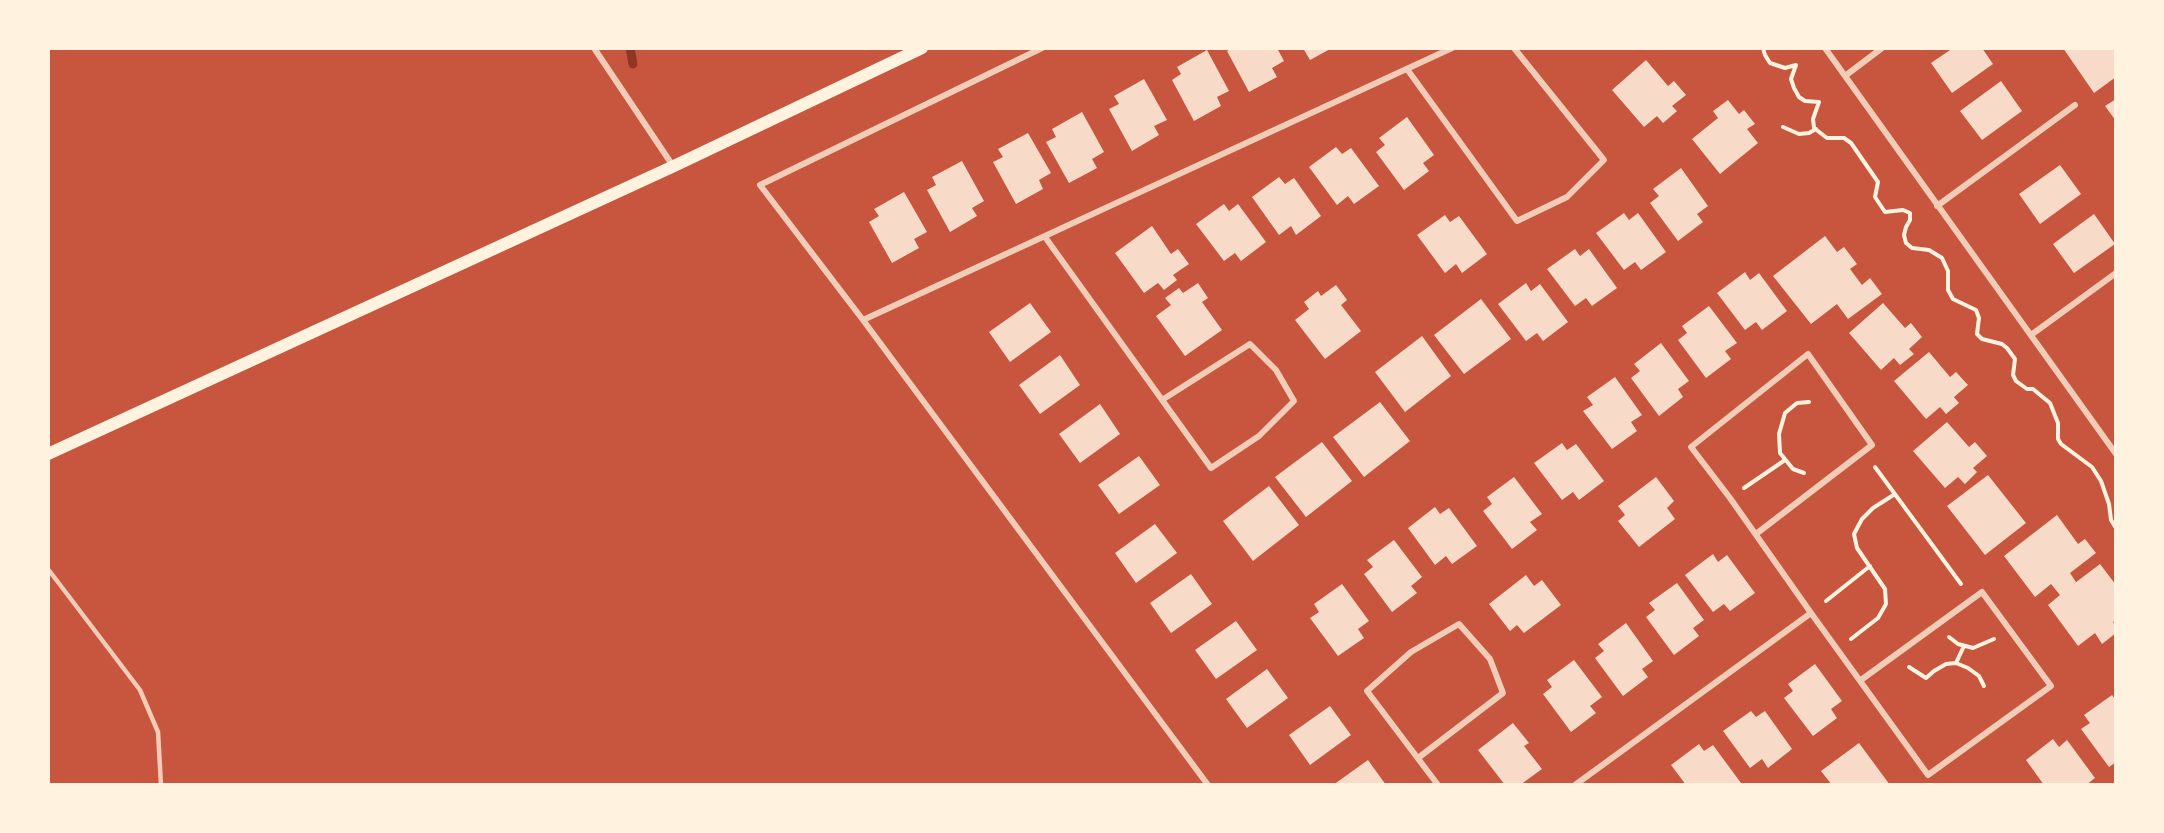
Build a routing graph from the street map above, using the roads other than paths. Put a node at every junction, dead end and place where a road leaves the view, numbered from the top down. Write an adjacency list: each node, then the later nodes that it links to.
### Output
1 (594, 48): 11 (street)
2 (922, 48): 11 (main road)
3 (1041, 48): 15 (street)
4 (1452, 48): 8 (street)
5 (1514, 48): 8 (street)
6 (1825, 48): 9 (street)
7 (1882, 48): 9 (street)
8 (1407, 69): 13 (street)
9 (1845, 76): 12 (street)
10 (2075, 105): 12 (street)
11 (674, 166): 18 (main road)
12 (1937, 206): 16 (street)
13 (1045, 237): 15 (street); 17 (street)
14 (2116, 273): 16 (street)
15 (863, 320): 26 (street)
16 (2031, 335): 19 (street)
17 (1162, 400): 17 (street)
18 (48, 454)
19 (2116, 454)
20 (1756, 534): 20 (street); 22 (street)
21 (48, 569): 25 (lane)
22 (1811, 613): 23 (street); 28 (street)
23 (1861, 680): 23 (street)
24 (1418, 758): 24 (street); 27 (street)
25 (161, 785)
26 (1208, 785)
27 (1438, 785)
28 (1575, 785)

